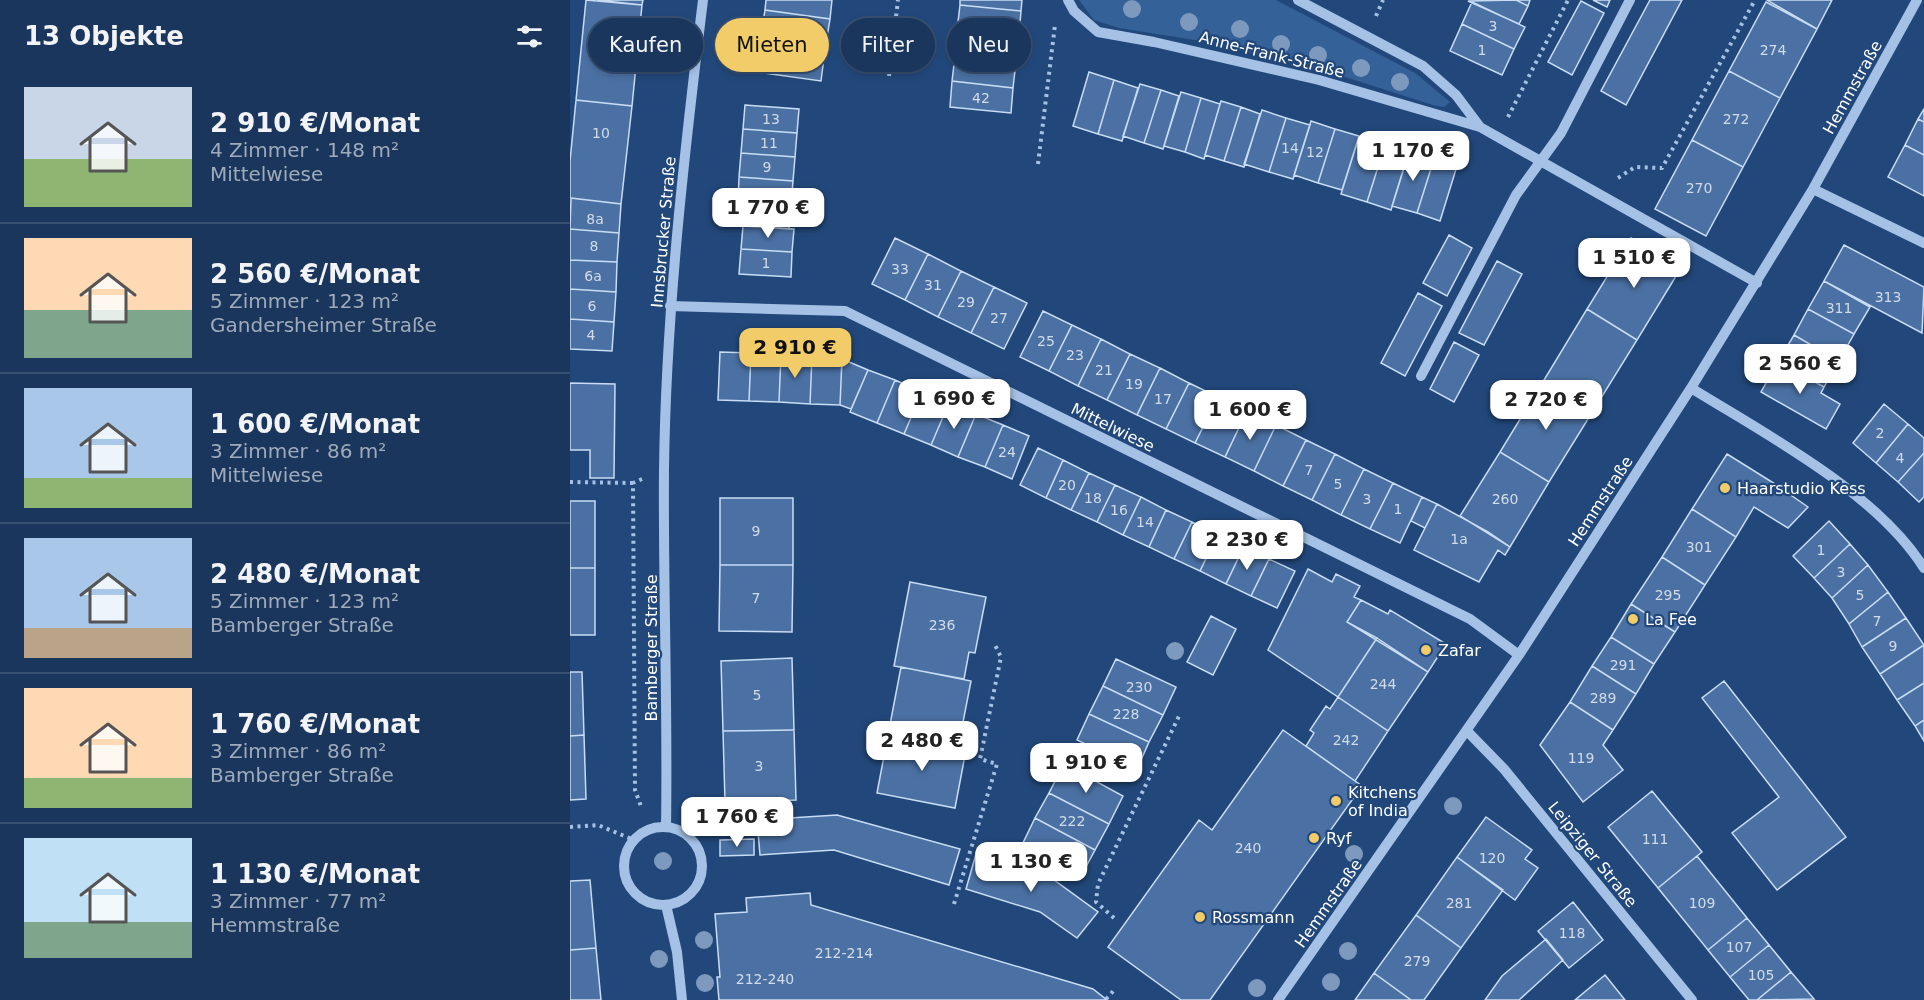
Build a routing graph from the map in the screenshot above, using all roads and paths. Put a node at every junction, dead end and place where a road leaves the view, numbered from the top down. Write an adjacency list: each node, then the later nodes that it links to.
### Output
1 (704, 0): 19 (street, Innsbrucker Straße)
2 (898, 0): 10 (path)
3 (1068, 0): 11 (street, Anne-Frank-Straße)
4 (1299, 0): 11 (street, Anne-Frank-Straße)
5 (1568, 0): 12 (path)
6 (1630, 0): 13 (street)
7 (1755, 0): 16 (path)
8 (1917, 0): 15 (street, Hemmstraße)
9 (1056, 24): 14 (path)
10 (889, 76)
11 (1480, 127): 12 (street, Anne-Frank-Straße)
12 (1498, 137): 13 (street, Anne-Frank-Straße)
13 (1539, 160): 16 (street, Anne-Frank-Straße); 20 (street)
14 (1038, 164)
15 (1813, 189): 17 (street); 18 (street, Hemmstraße)
16 (1597, 193): 18 (street, Anne-Frank-Straße)
17 (1924, 243)
18 (1757, 283): 21 (street, Hemmstraße)
19 (670, 306): 22 (street, Innsbrucker Straße); 27 (street, Mittelwiese)
20 (1421, 376)
21 (1691, 388): 25 (street); 27 (street, Hemmstraße)
22 (664, 469): 24 (path); 31 (street, Bamberger Straße)
23 (570, 482): 24 (path)
24 (633, 483): 32 (path)
25 (1924, 568)
26 (995, 645): 34 (path)
27 (1519, 655): 29 (street, Hemmstraße)
28 (1180, 714): 36 (path)
29 (1467, 731): 40 (street, Hemmstraße); 41 (street, Leipziger Straße)
30 (570, 827): 33 (path)
31 (666, 827): 32 (street); 35 (street)
32 (649, 830): 33 (street)
33 (634, 840): 35 (street)
34 (954, 904)
35 (666, 905): 39 (street)
36 (1114, 918)
37 (1116, 988): 38 (path)
38 (1106, 999)
39 (682, 1000)
40 (1278, 1000)
41 (1692, 1000)

